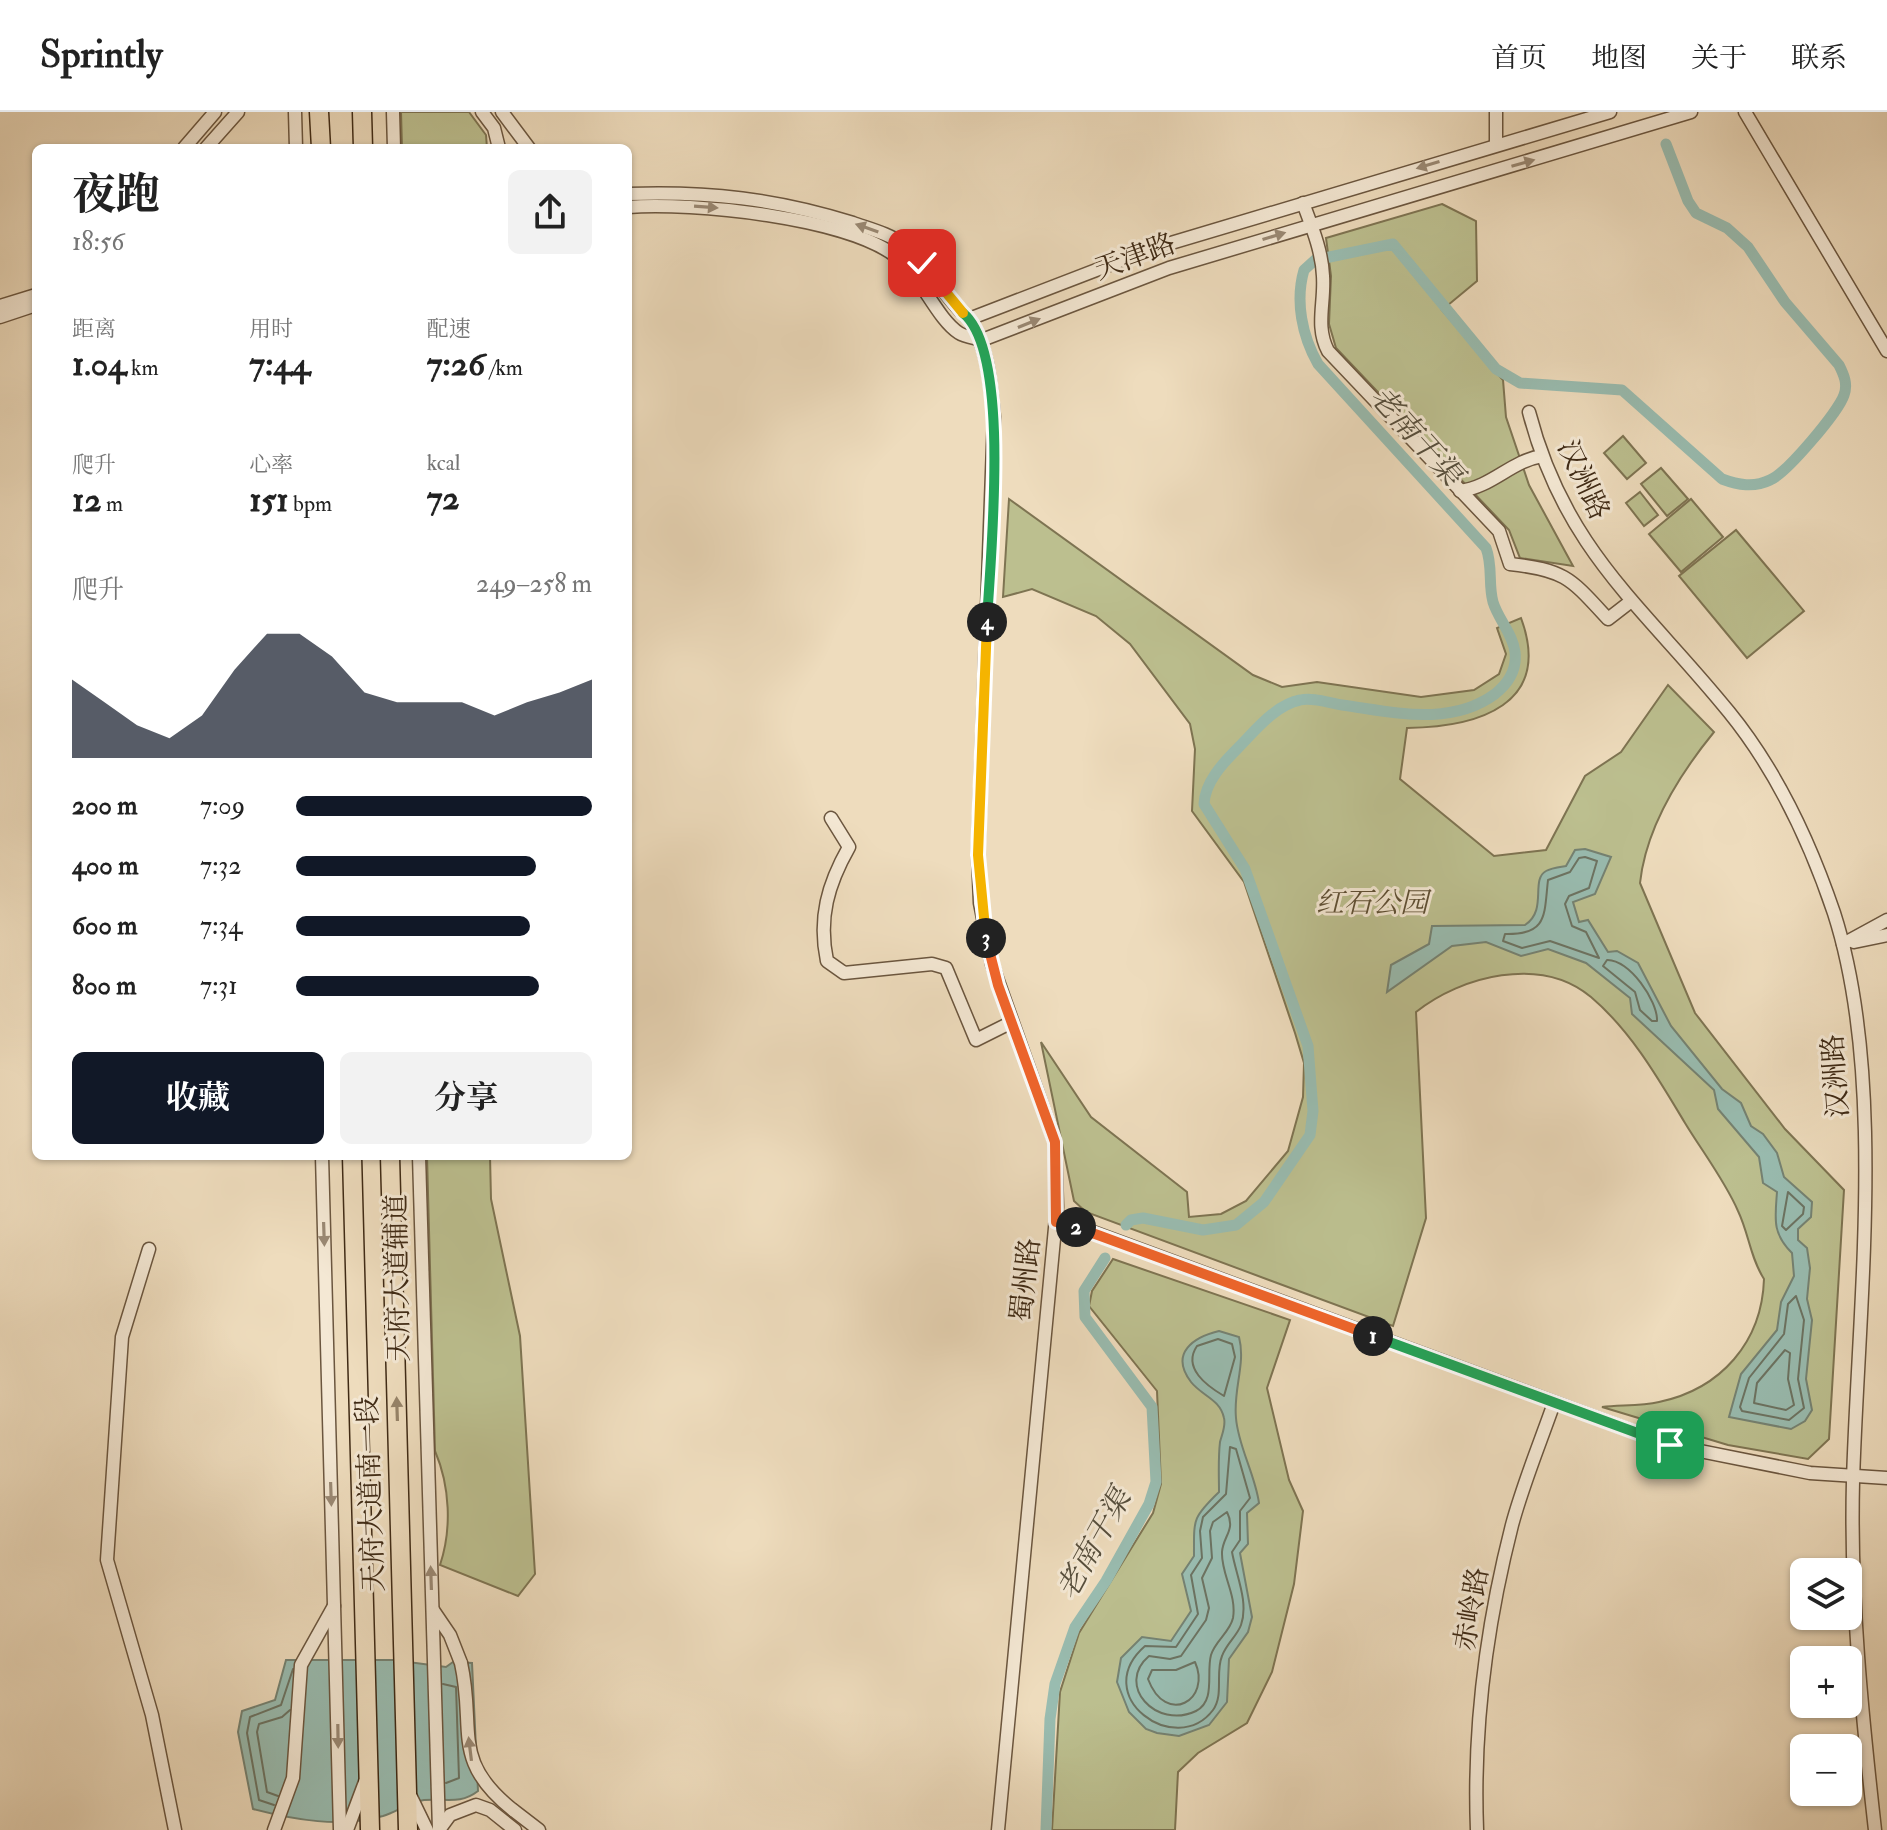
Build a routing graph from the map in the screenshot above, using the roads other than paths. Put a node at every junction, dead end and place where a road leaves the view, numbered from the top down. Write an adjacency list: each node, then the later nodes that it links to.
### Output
1 (215, 112): 13 (street)
2 (238, 112): 14 (street)
3 (295, 112): 15 (street)
4 (319, 112): 16 (highway)
5 (362, 112): 17 (highway)
6 (393, 112): 18 (street)
7 (482, 112): 19 (street)
8 (502, 112): 20 (street)
9 (1496, 112): 21 (street)
10 (1610, 112): 21 (street, 天津路)
11 (1691, 112): 25 (street, 天津路, one-way to 11)
12 (1745, 112): 32 (street)
13 (187, 144)
14 (210, 144)
15 (296, 144)
16 (321, 144)
17 (363, 144)
18 (394, 144)
19 (498, 144)
20 (526, 144)
21 (1496, 144): 23 (street, 天津路, one-way to 23)
22 (632, 194): 30 (street, one-way to 22)
23 (1303, 203): 25 (street); 30 (street, 天津路)
24 (632, 207): 31 (street, one-way to 31)
25 (1311, 225): 31 (street, 天津路, one-way to 25); 35 (street)
26 (32, 296): 27 (street)
27 (0, 306)
28 (32, 306): 29 (street)
29 (0, 317)
30 (969, 319): 31 (street, 蜀州路)
31 (982, 340): 41 (street, 蜀州路)
32 (1887, 351)
33 (1529, 412): 34 (street, 汉洲路)
34 (1542, 456): 35 (street); 36 (street, 汉洲路)
35 (1460, 491): 36 (street)
36 (1630, 602): 40 (street, 汉洲路)
37 (831, 818): 41 (street)
38 (1887, 920): 40 (street)
39 (1887, 935): 40 (street)
40 (1843, 944): 49 (street, 汉洲路)
41 (1012, 1022): 46 (street, 蜀州路)
42 (322, 1160): 51 (street, one-way to 51)
43 (352, 1160): 53 (highway, 天府大道南一段)
44 (390, 1160): 54 (highway, 天府大道南一段, one-way to 44)
45 (419, 1160): 52 (street, 天府大道辅道, one-way to 45)
46 (1056, 1222): 48 (street); 63 (street, 蜀州路)
47 (149, 1249): 57 (street)
48 (1554, 1403): 49 (street); 64 (street, 赤岭路)
49 (1853, 1477): 50 (street); 65 (street, 汉洲路)
50 (1887, 1478)
51 (334, 1605): 56 (street, one-way to 56); 58 (street)
52 (433, 1610): 60 (street, 天府大道辅道); 62 (street, one-way to 52, bridge)
53 (367, 1776): 55 (highway, 天府大道南一段); 56 (street)
54 (412, 1820): 59 (street)
55 (370, 1827)
56 (344, 1828)
57 (175, 1830)
58 (274, 1830)
59 (427, 1830)
60 (439, 1830): 61 (street)
61 (515, 1830)
62 (539, 1830)
63 (998, 1830)
64 (1477, 1830)
65 (1875, 1830)

